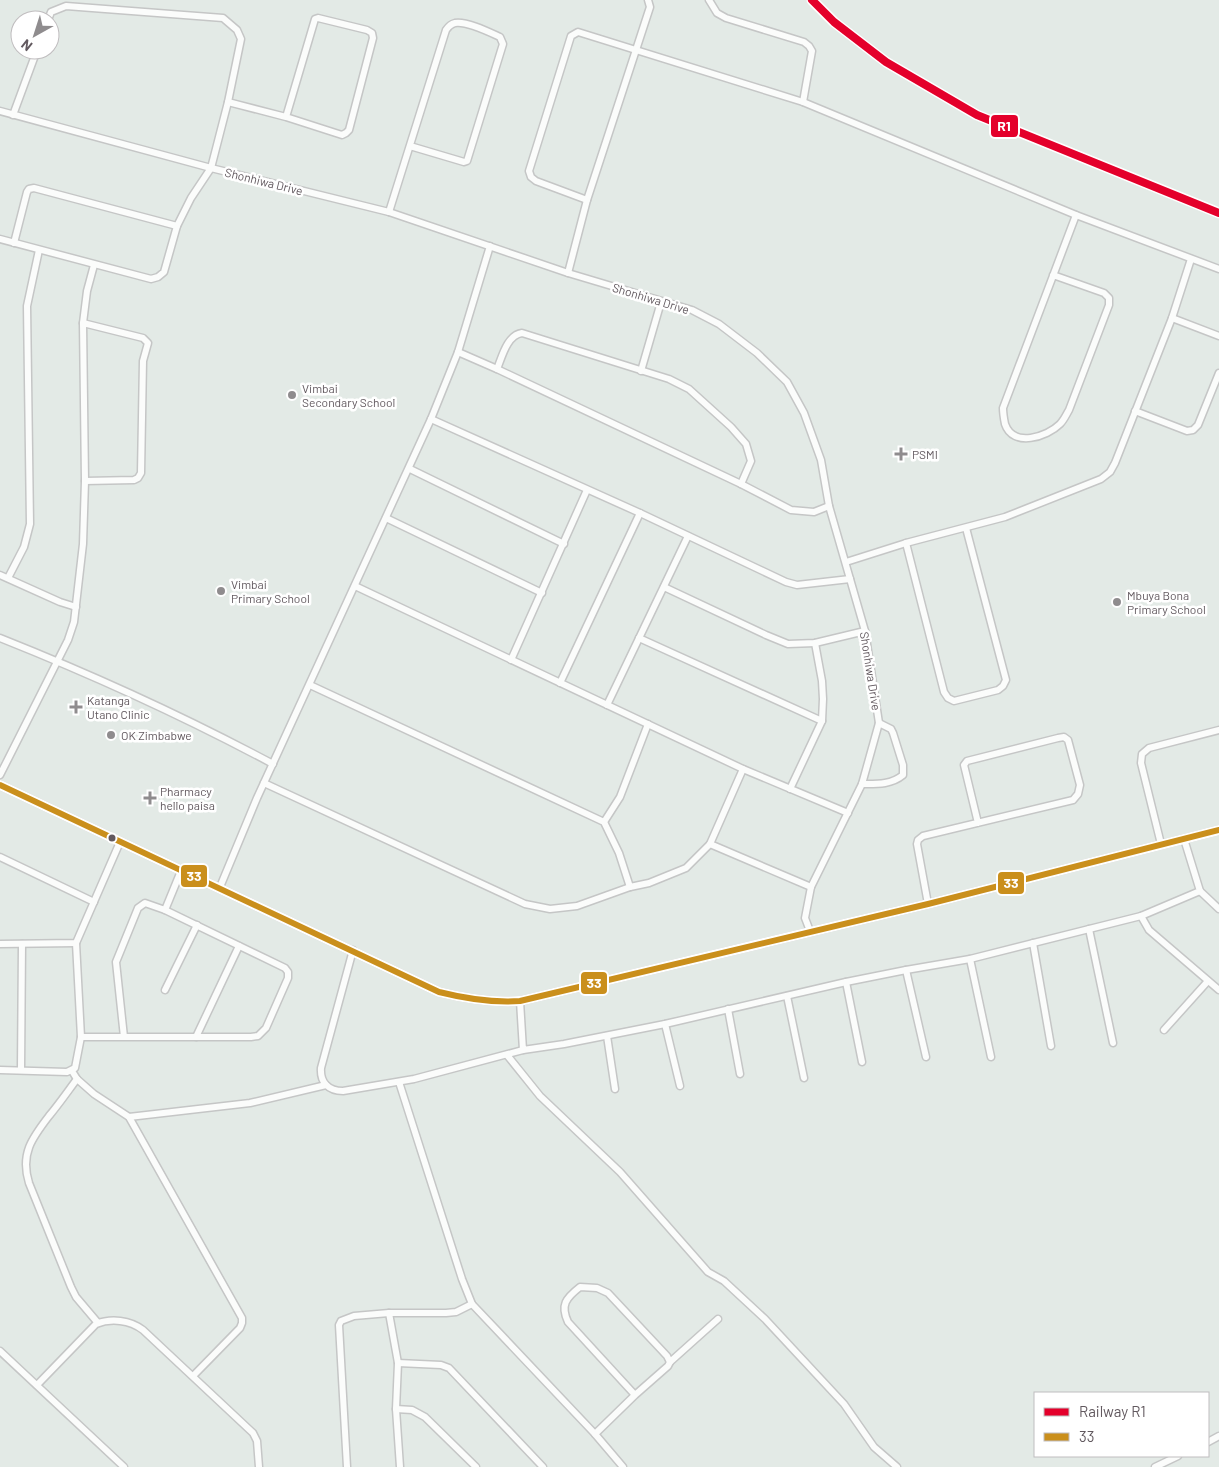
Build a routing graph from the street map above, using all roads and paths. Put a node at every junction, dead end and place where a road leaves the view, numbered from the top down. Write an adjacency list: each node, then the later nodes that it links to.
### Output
1 (648, 0): 4 (street)
2 (709, 0): 7 (street)
3 (56, 10): 6 (street)
4 (636, 49): 7 (street); 13 (street); 13 (street)
5 (33, 60): 9 (street)
6 (228, 102): 10 (street); 12 (street)
7 (803, 102): 15 (street)
8 (0, 111): 9 (street, Shonhiwa Drive)
9 (13, 115): 12 (street, Shonhiwa Drive)
10 (286, 117): 10 (street)
11 (410, 146): 11 (street); 14 (street)
12 (211, 168): 14 (street, Shonhiwa Drive); 16 (street)
13 (587, 200): 24 (street)
14 (389, 212): 19 (street, Shonhiwa Drive)
15 (1076, 215): 21 (street); 25 (street)
16 (178, 226): 18 (street); 22 (street)
17 (0, 240): 18 (street)
18 (14, 243): 20 (street)
19 (490, 246): 24 (street, Shonhiwa Drive); 30 (street)
20 (39, 250): 22 (street); 49 (street)
21 (1191, 259): 23 (street); 27 (street)
22 (94, 265): 28 (street)
23 (1219, 269)
24 (568, 272): 26 (street, Shonhiwa Drive)
25 (1053, 275): 25 (street)
26 (661, 302): 32 (street); 40 (street, Shonhiwa Drive)
27 (1172, 318): 29 (street); 34 (street)
28 (83, 323): 37 (street); 37 (street)
29 (1219, 336)
30 (458, 352): 31 (street); 35 (street)
31 (497, 369): 32 (street); 38 (street)
32 (641, 370): 38 (street)
33 (1219, 373): 34 (street)
34 (1135, 411): 43 (street)
35 (431, 419): 36 (street); 39 (street)
36 (410, 469): 42 (street); 46 (street)
37 (85, 481): 54 (street)
38 (741, 484): 40 (street)
39 (587, 490): 41 (street); 46 (street)
40 (829, 506): 47 (street, Shonhiwa Drive)
41 (640, 513): 44 (street); 61 (street)
42 (386, 518): 51 (street); 53 (street)
43 (966, 528): 45 (street); 45 (street)
44 (688, 536): 50 (street); 52 (street)
45 (906, 542): 47 (street)
46 (564, 544): 53 (street)
47 (846, 562): 50 (street, Shonhiwa Drive)
48 (0, 575): 49 (street)
49 (8, 578): 54 (street)
50 (850, 578): 55 (street, Shonhiwa Drive)
51 (355, 586): 59 (street); 62 (street)
52 (664, 587): 57 (street); 58 (street)
53 (542, 593): 59 (street)
54 (76, 607): 60 (street)
55 (865, 631): 58 (street); 65 (street, Shonhiwa Drive)
56 (0, 638): 60 (street)
57 (639, 638): 63 (street); 64 (street)
58 (815, 643): 64 (street)
59 (511, 660): 61 (street)
60 (56, 661): 68 (street); 70 (street)
61 (560, 683): 63 (street)
62 (310, 685): 68 (street); 76 (street)
63 (608, 705): 66 (street)
64 (822, 721): 74 (street)
65 (879, 723): 72 (street, Shonhiwa Drive); 72 (street)
66 (648, 724): 69 (street); 76 (street)
67 (1219, 730): 82 (street)
68 (273, 764): 71 (street)
69 (743, 769): 74 (street); 81 (street)
70 (0, 775)
71 (264, 783): 85 (street); 86 (street)
72 (862, 784): 75 (street, Shonhiwa Drive)
73 (0, 785): 80 (street)
74 (790, 789): 75 (street)
75 (848, 813): 87 (street, Shonhiwa Drive)
76 (604, 822): 86 (street)
77 (978, 823): 77 (street); 90 (street)
78 (1219, 830): 79 (street)
79 (1184, 839): 82 (street); 88 (street)
80 (120, 842): 84 (street); 89 (street)
81 (710, 844): 86 (street); 87 (street)
82 (1161, 844): 90 (street)
83 (0, 857): 89 (street)
84 (181, 871): 85 (street); 92 (street)
85 (220, 887): 102 (street)
86 (630, 887)
87 (811, 887): 96 (street, Shonhiwa Drive)
88 (1200, 892): 91 (street); 93 (street)
89 (94, 902): 100 (street)
90 (928, 904): 96 (street)
91 (1219, 909)
92 (165, 910): 94 (street); 116 (street)
93 (1141, 916): 95 (street); 105 (street)
94 (197, 926): 101 (street); 107 (street)
95 (1089, 929): 97 (street); 118 (street)
96 (810, 931): 110 (street)
97 (1034, 943): 103 (street); 119 (street)
98 (0, 944): 99 (street)
99 (22, 944): 100 (street); 126 (street)
100 (76, 944): 115 (street)
101 (239, 946): 117 (street); 117 (street)
102 (353, 950): 110 (street); 132 (street)
103 (970, 959): 104 (street); 123 (street)
104 (906, 970): 106 (street); 122 (street)
105 (1208, 981): 108 (street); 113 (street)
106 (846, 982): 109 (street); 124 (street)
107 (165, 990)
108 (1219, 990)
109 (786, 996): 111 (street); 129 (street)
110 (520, 1001): 120 (street)
111 (728, 1009): 112 (street); 128 (street)
112 (665, 1024): 114 (street); 133 (street)
113 (1164, 1030)
114 (607, 1036): 120 (street); 134 (street)
115 (80, 1037): 116 (street); 127 (street)
116 (124, 1037): 117 (street)
117 (196, 1037)
118 (1113, 1043)
119 (1051, 1046)
120 (523, 1050): 121 (street)
121 (507, 1055): 131 (street); 156 (street)
122 (926, 1057)
123 (991, 1057)
124 (862, 1062)
125 (0, 1070): 126 (street)
126 (21, 1070): 127 (street)
127 (72, 1071): 130 (street)
128 (740, 1074)
129 (804, 1078)
130 (77, 1079): 135 (street); 139 (street)
131 (399, 1082): 132 (street); 136 (street)
132 (326, 1085): 135 (street)
133 (680, 1086)
134 (615, 1089)
135 (129, 1117): 143 (street)
136 (472, 1304): 137 (street); 147 (street)
137 (389, 1313): 142 (street); 151 (street)
138 (718, 1319): 141 (street)
139 (98, 1323): 143 (street); 144 (street)
140 (0, 1351): 144 (street)
141 (670, 1362): 145 (street); 145 (street)
142 (398, 1363): 146 (street); 154 (street)
143 (193, 1376): 150 (street)
144 (37, 1385): 149 (street)
145 (635, 1395): 147 (street)
146 (396, 1409): 152 (street); 153 (street)
147 (595, 1434): 155 (street)
148 (1176, 1457): 157 (street)
149 (124, 1467)
150 (259, 1467)
151 (347, 1467)
152 (400, 1467)
153 (476, 1467)
154 (542, 1467)
155 (623, 1467)
156 (897, 1467)
157 (1155, 1467)

